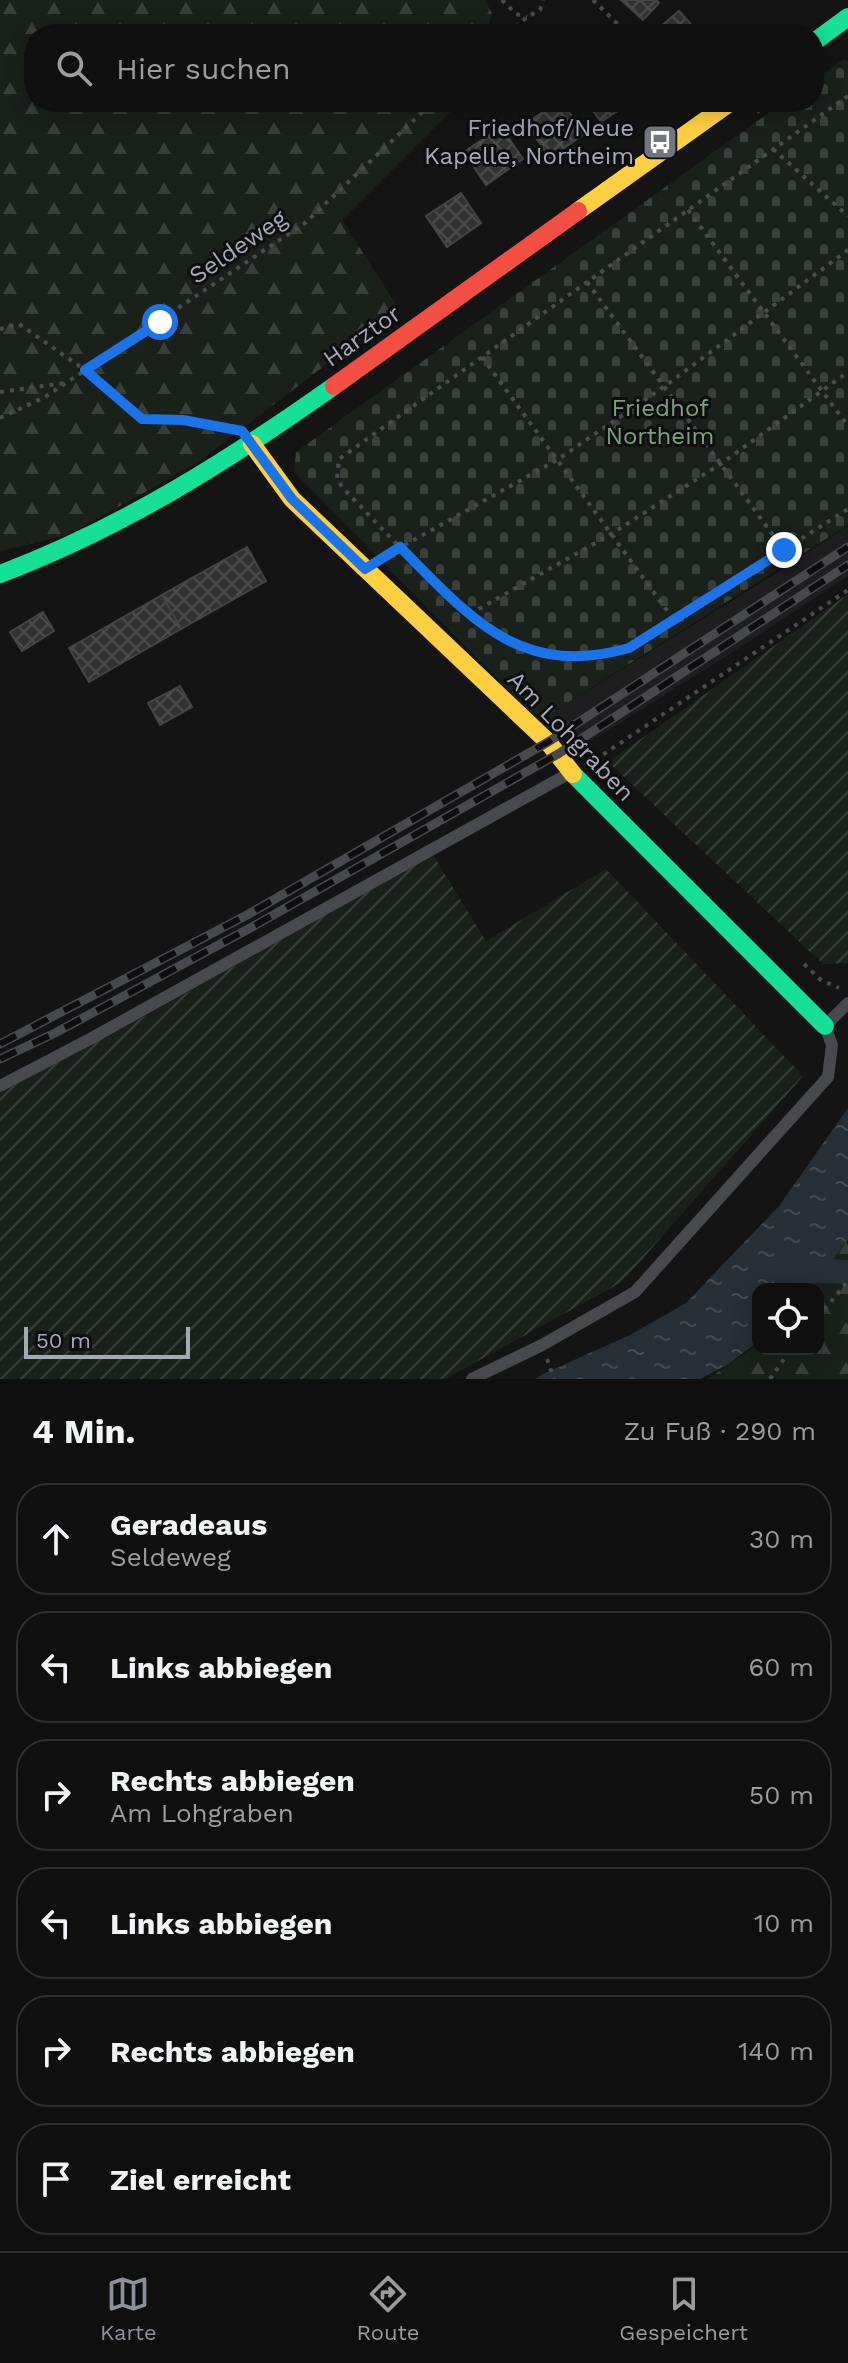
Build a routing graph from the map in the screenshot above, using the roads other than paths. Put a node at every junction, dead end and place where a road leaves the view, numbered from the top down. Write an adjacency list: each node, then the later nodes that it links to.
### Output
1 (848, 17): 2 (main road)
2 (827, 38)
3 (717, 112): 4 (main road, Harztor)
4 (252, 444): 5 (main road, Harztor); 6 (main road, Am Lohgraben)
5 (0, 574)
6 (571, 772): 8 (main road, Am Lohgraben); 9 (lane)
7 (848, 1003): 8 (lane)
8 (825, 1026): 10 (lane)
9 (0, 1086)
10 (472, 1379)

